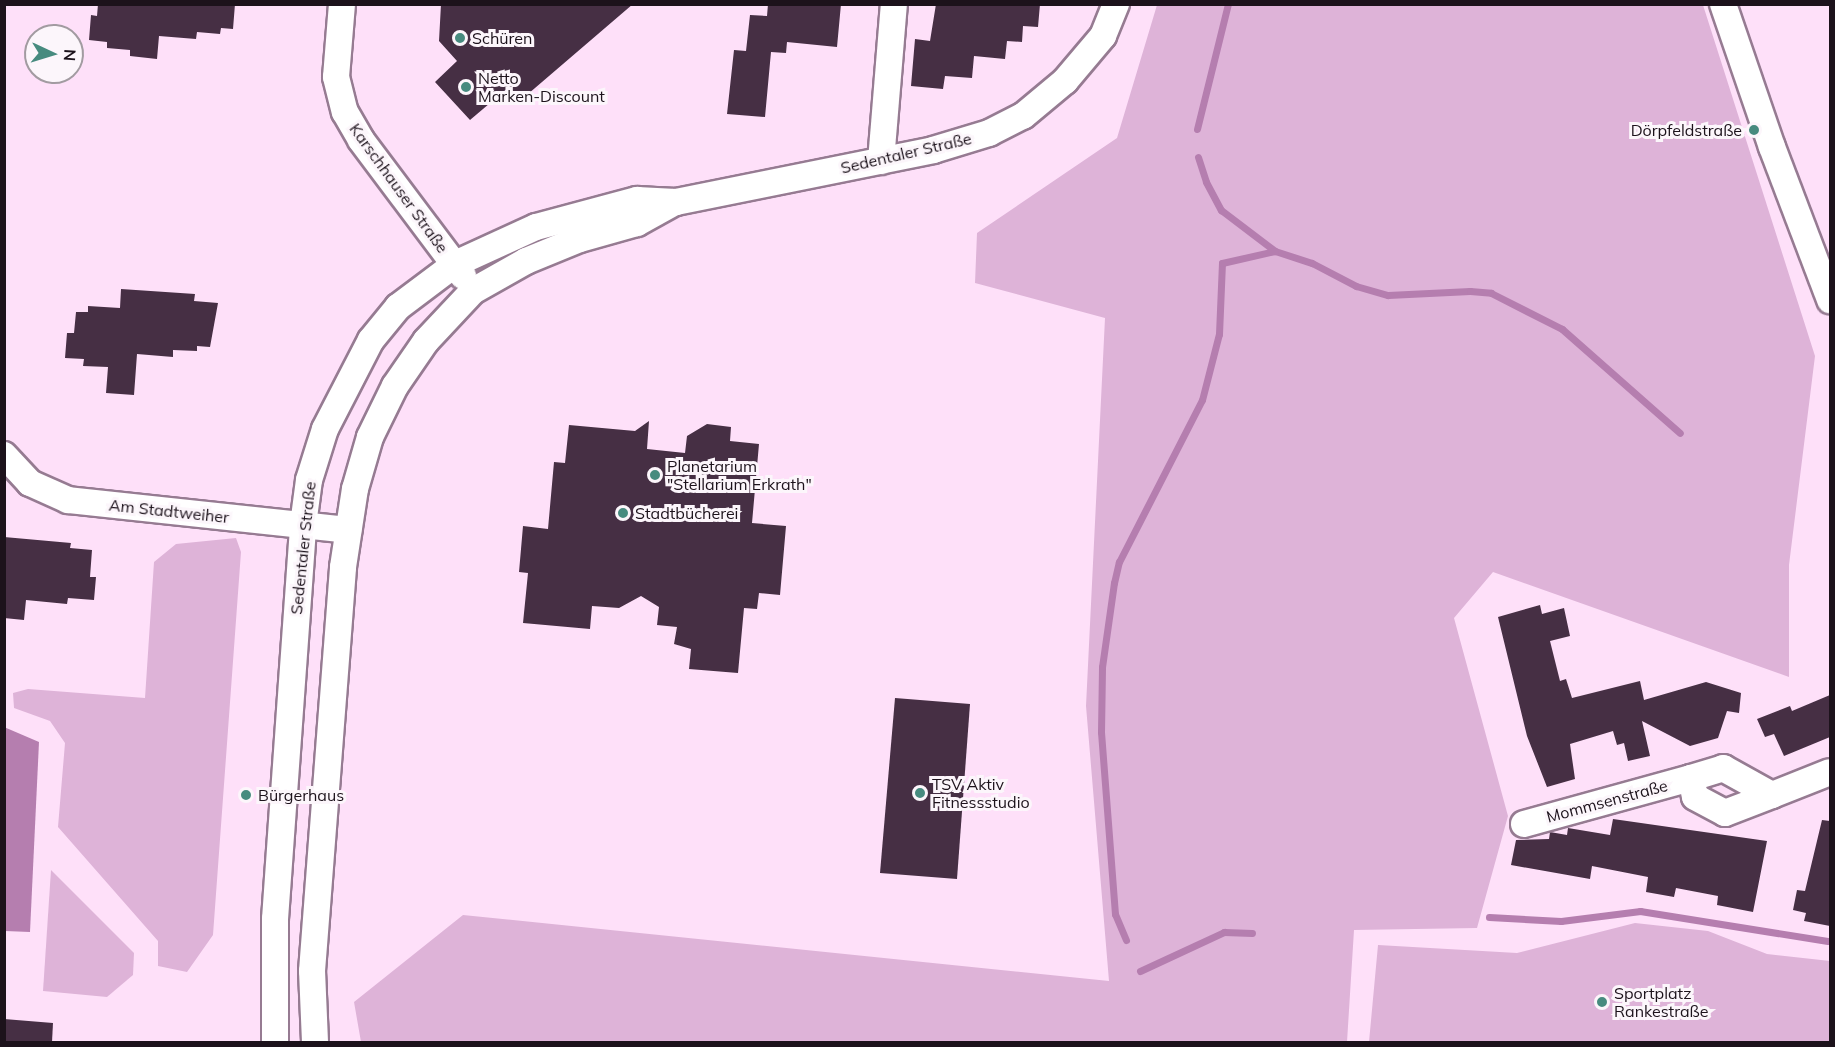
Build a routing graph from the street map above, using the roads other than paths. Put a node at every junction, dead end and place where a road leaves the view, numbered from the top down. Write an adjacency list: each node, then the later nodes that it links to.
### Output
1 (342, 4): 7 (street, Karschhauser Straße)
2 (894, 4): 5 (street)
3 (1116, 4): 5 (street, Sedentaler Straße)
4 (1723, 4): 9 (street)
5 (881, 161): 6 (street, Sedentaler Straße)
6 (676, 201): 7 (street, Sedentaler Straße); 8 (street, Sedentaler Straße)
7 (455, 264): 8 (street, Karschhauser Straße); 11 (street, Sedentaler Straße)
8 (473, 291): 12 (street, Sedentaler Straße)
9 (1830, 300)
10 (4, 455): 11 (street, Am Stadtweiher)
11 (303, 525): 12 (street, Am Stadtweiher); 17 (street, Sedentaler Straße)
12 (348, 530): 18 (street, Sedentaler Straße)
13 (1830, 772): 15 (street, Mommsenstraße)
14 (1691, 778): 15 (street, Mommsenstraße); 15 (street, Mommsenstraße); 16 (street, Mommsenstraße)
15 (1772, 795)
16 (1524, 824)
17 (275, 1042)
18 (315, 1042)

